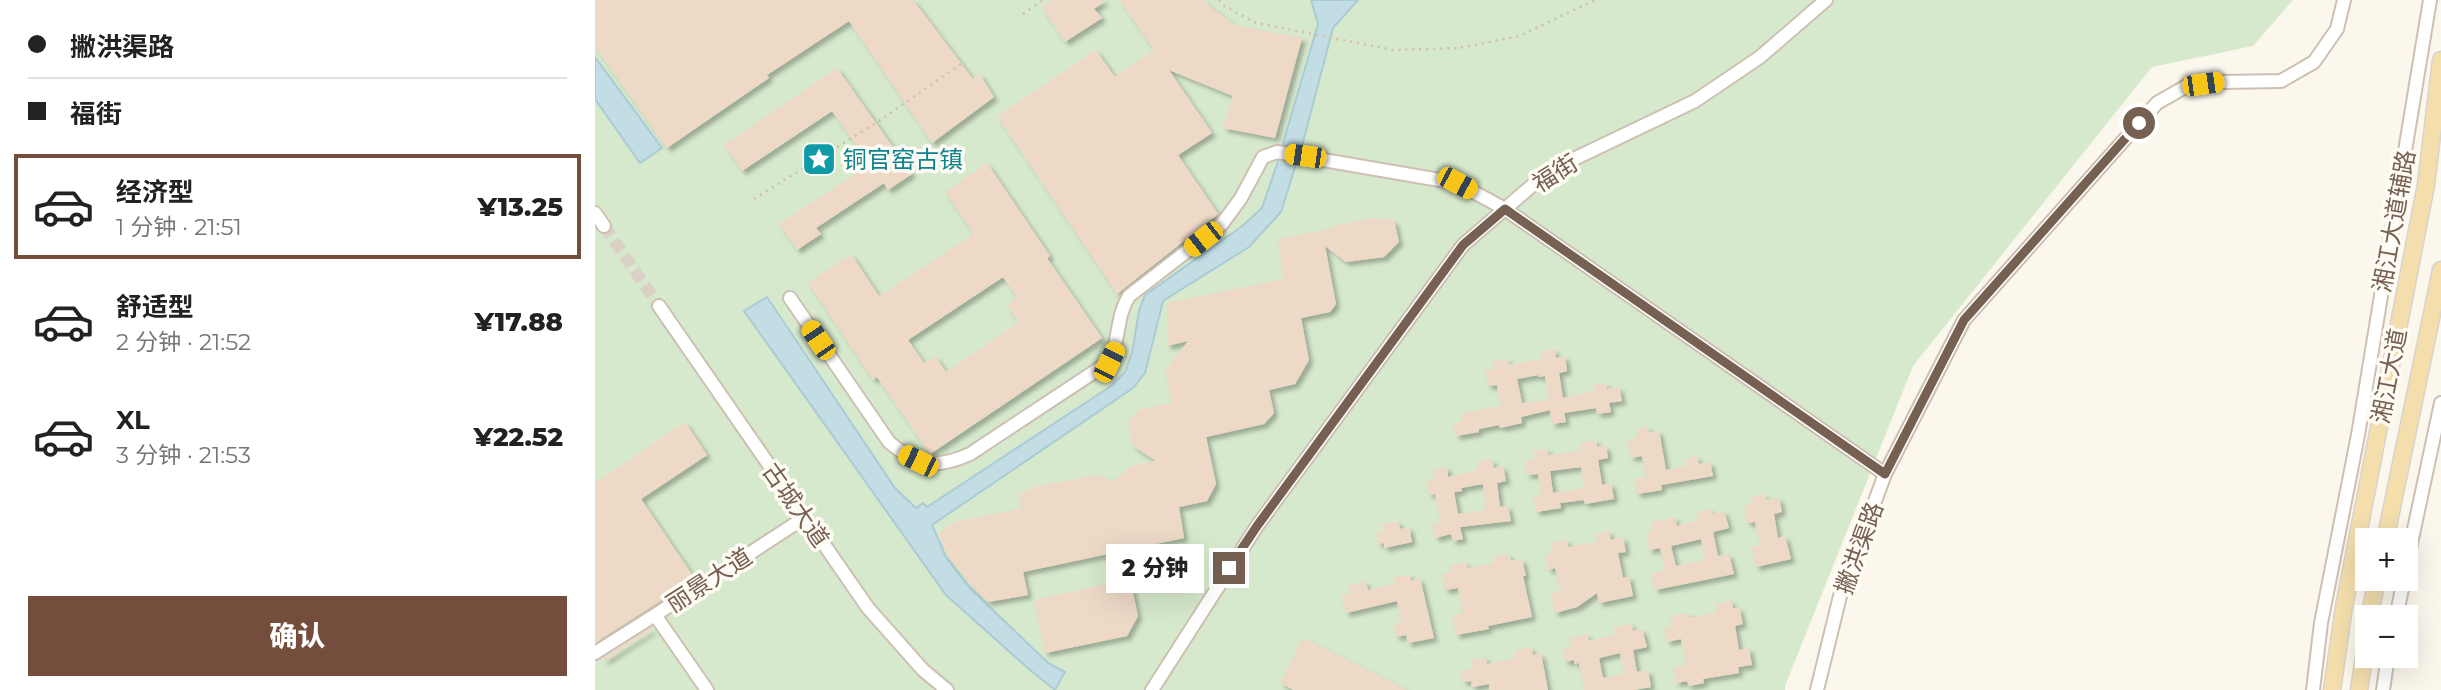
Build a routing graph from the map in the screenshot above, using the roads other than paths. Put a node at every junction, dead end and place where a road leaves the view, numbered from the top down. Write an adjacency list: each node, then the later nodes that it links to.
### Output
1 (1826, 0): 5 (street, 福街)
2 (2344, 0): 12 (street, 撇洪渠路)
3 (2430, 0): 24 (street, 湘江大道辅路)
4 (2441, 60): 25 (main road, 湘江大道)
5 (1505, 209): 9 (street); 12 (street); 22 (street, 福街)
6 (595, 213): 7 (street)
7 (604, 226)
8 (2441, 270): 14 (main road, 湘江大道)
9 (790, 298)
10 (659, 306): 13 (street, 古城大道)
11 (2441, 403): 15 (street)
12 (1885, 474): 23 (street, 撇洪渠路)
13 (804, 518): 16 (street, 丽景大道); 21 (street, 古城大道)
14 (2388, 528)
15 (2414, 528)
16 (655, 615): 17 (street); 20 (street, 丽景大道)
17 (595, 653)
18 (2362, 668): 26 (main road)
19 (2386, 668): 27 (street)
20 (707, 690)
21 (947, 690)
22 (1152, 690)
23 (1817, 690)
24 (2313, 690)
25 (2332, 690)
26 (2359, 690)
27 (2383, 690)

